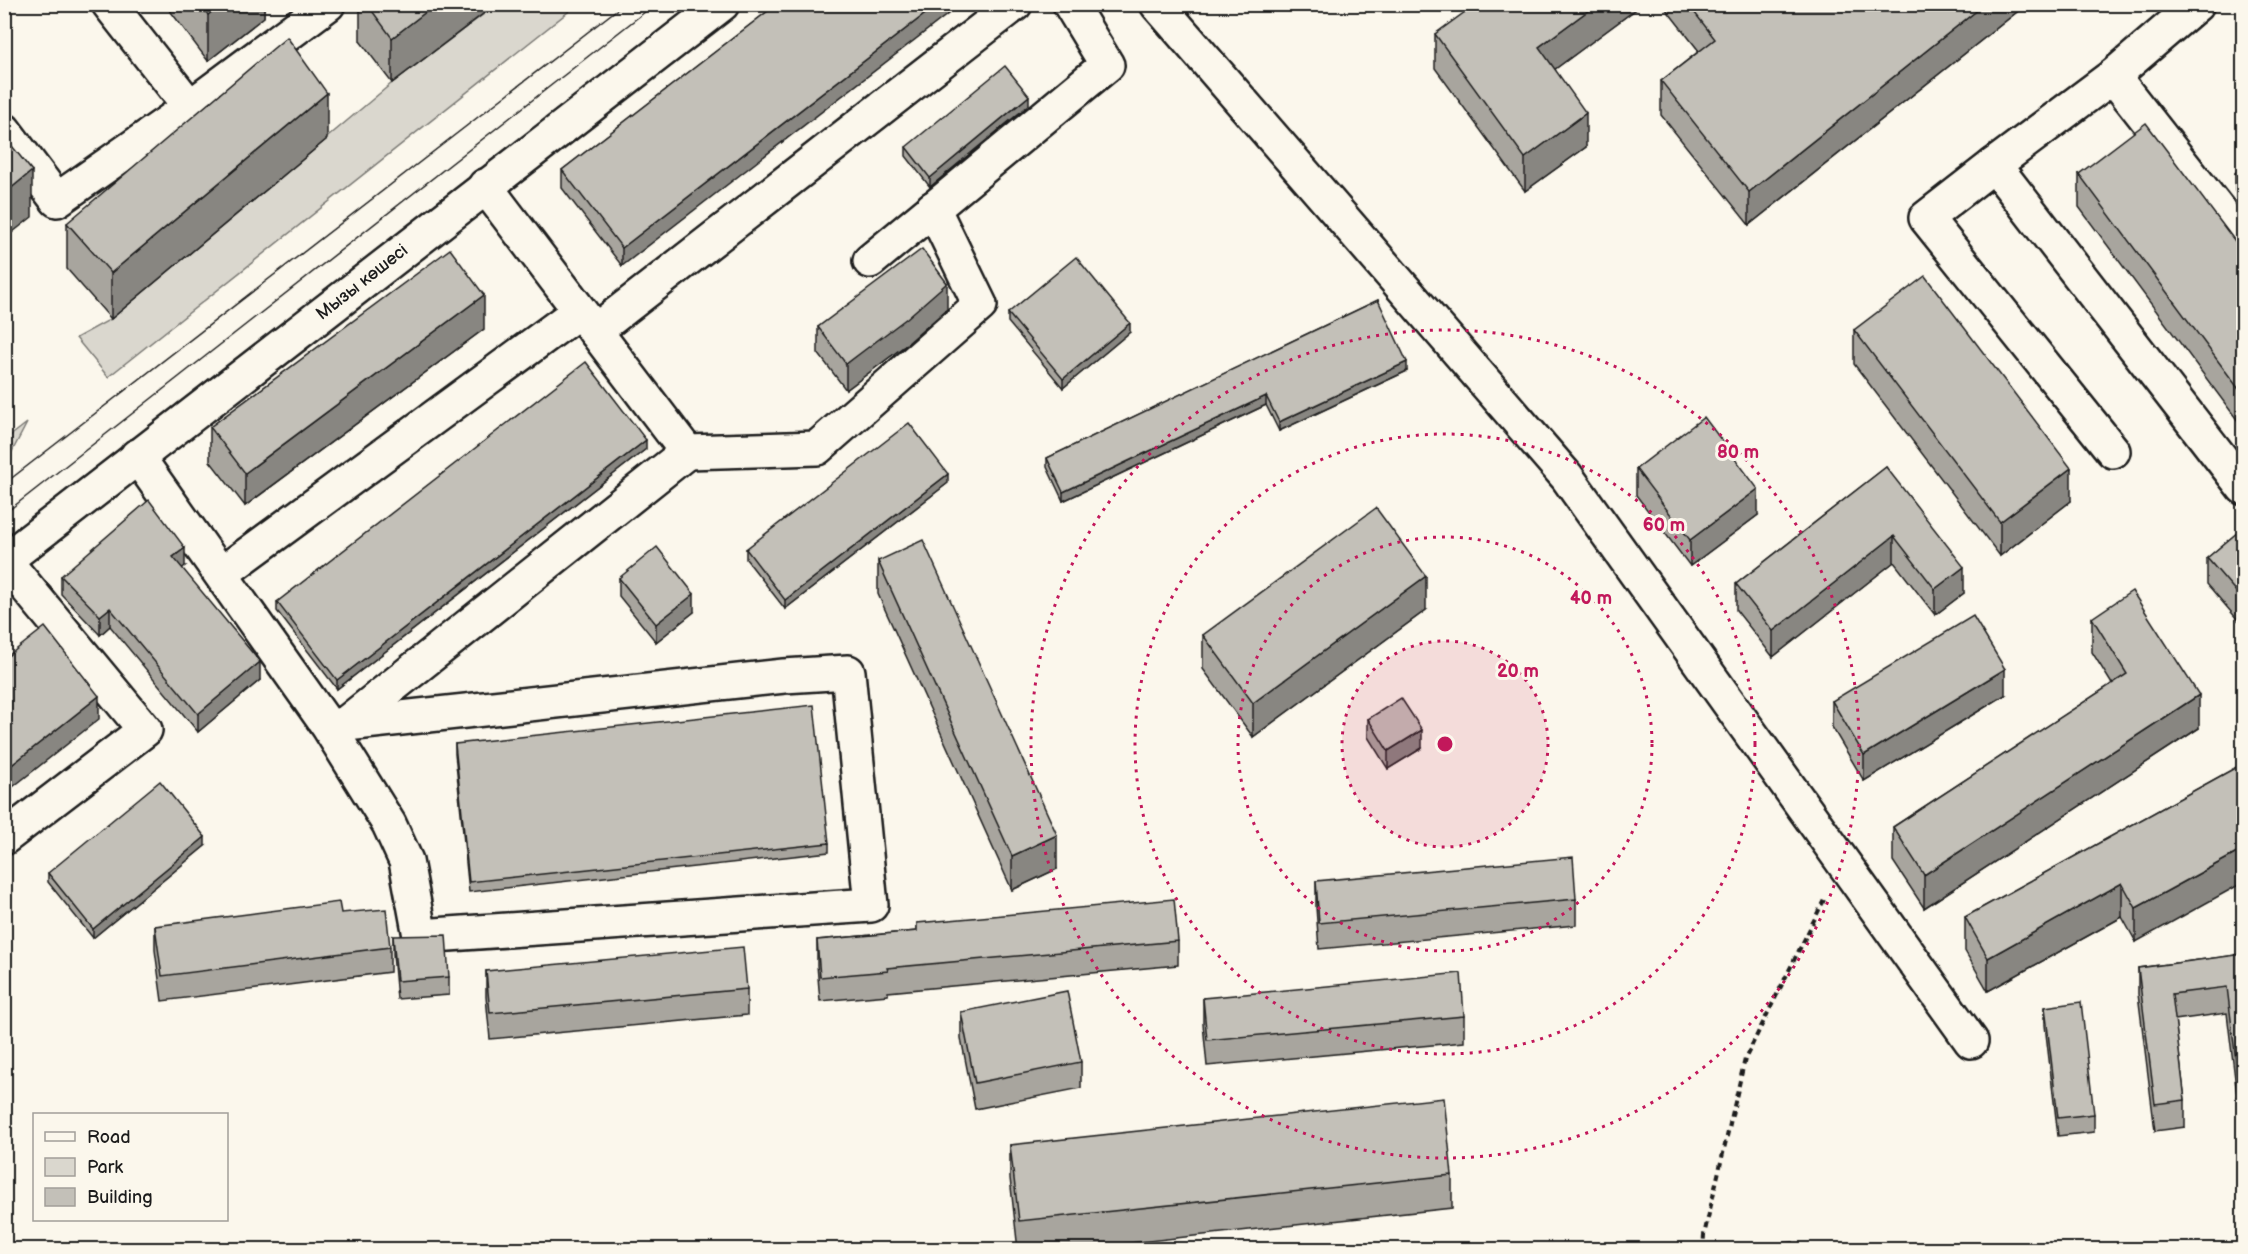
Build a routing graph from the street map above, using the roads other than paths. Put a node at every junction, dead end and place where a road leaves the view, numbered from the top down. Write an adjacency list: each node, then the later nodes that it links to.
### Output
1 (109, 4): 9 (street)
2 (328, 4): 9 (street)
3 (722, 4): 12 (street, Мызы көшесі)
4 (1015, 4): 16 (street)
5 (1070, 4): 13 (street)
6 (1157, 4): 25 (street)
7 (2197, 4): 8 (street)
8 (2113, 76): 11 (street); 14 (street)
9 (190, 107): 10 (street)
10 (4, 130)
11 (1994, 165): 17 (street); 20 (street)
12 (485, 186): 16 (street); 19 (street, Мызы көшесі)
13 (933, 208): 15 (street); 18 (street)
14 (2244, 243)
15 (870, 261)
16 (587, 321): 18 (street); 22 (street)
17 (2113, 451)
18 (687, 452): 23 (street)
19 (137, 456): 21 (street, Мызы көшесі); 22 (street)
20 (2244, 488)
21 (5, 561): 24 (street)
22 (221, 574): 23 (street)
23 (337, 725): 23 (street)
24 (4, 838)
25 (1971, 1041)

